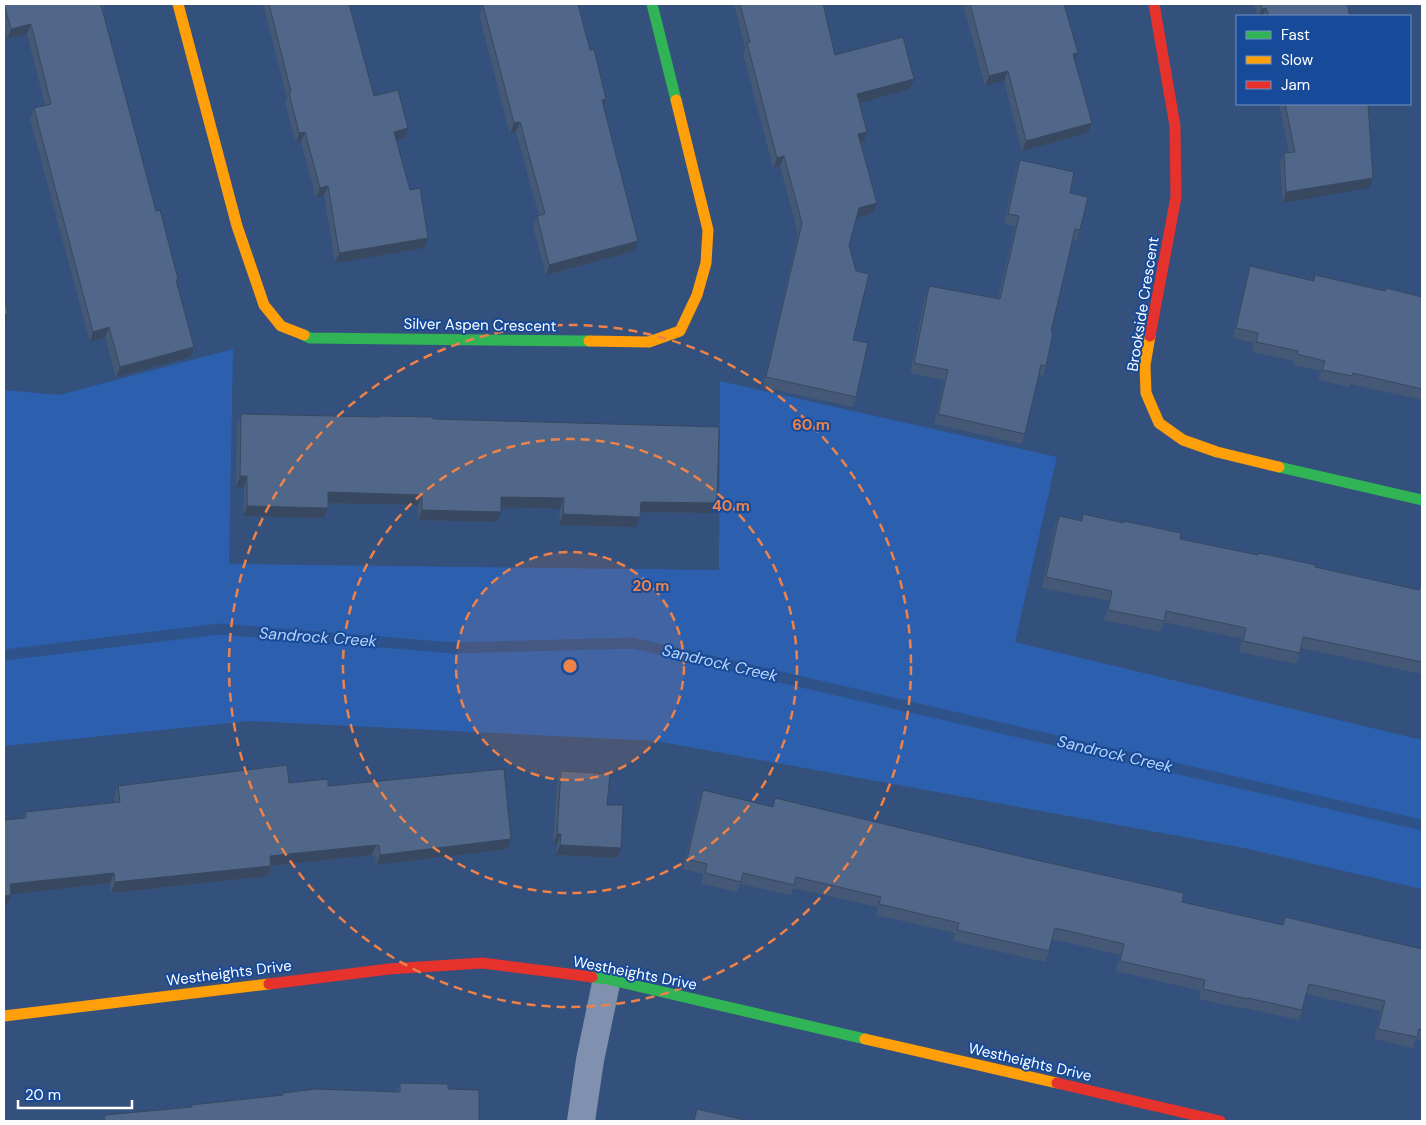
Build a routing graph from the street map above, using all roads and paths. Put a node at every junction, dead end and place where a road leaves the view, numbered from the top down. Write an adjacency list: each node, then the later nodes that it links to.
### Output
1 (178, 4): 2 (street, Silver Aspen Crescent)
2 (652, 4)
3 (1154, 4): 4 (street, Brookside Crescent)
4 (1422, 500)
5 (607, 979): 6 (street, Westheights Drive); 7 (street); 8 (street, Westheights Drive)
6 (4, 1016)
7 (581, 1121)
8 (1220, 1121)

